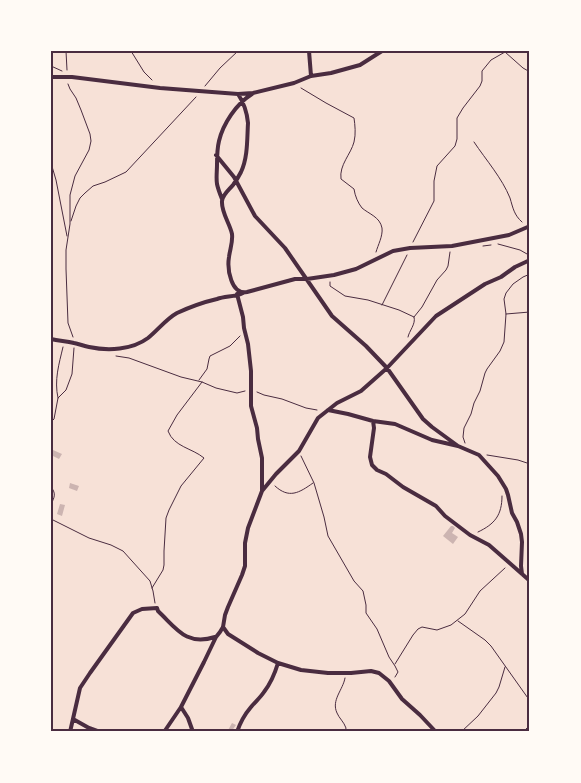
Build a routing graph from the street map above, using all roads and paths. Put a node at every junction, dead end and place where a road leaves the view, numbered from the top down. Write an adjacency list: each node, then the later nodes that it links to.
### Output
1 (66, 51): 7 (path)
2 (131, 51): 13 (path)
3 (238, 51): 14 (path)
4 (309, 51): 9 (street)
5 (382, 51): 9 (street)
6 (504, 52): 8 (path); 29 (path)
7 (51, 66)
8 (530, 72)
9 (311, 76): 12 (street)
10 (51, 77): 11 (street)
11 (66, 78): 13 (street); 24 (path)
12 (294, 83): 15 (street); 32 (path)
13 (160, 88): 14 (street)
14 (202, 91): 16 (street); 24 (path)
15 (253, 93): 16 (street); 17 (street)
16 (238, 94): 17 (street)
17 (242, 101): 19 (street); 21 (street)
18 (474, 142): 23 (path)
19 (216, 155): 21 (street); 22 (street)
20 (51, 163): 26 (path)
21 (236, 180): 22 (street); 35 (street)
22 (222, 199): 36 (street)
23 (525, 223)
24 (70, 224): 26 (path)
25 (530, 226): 27 (street)
26 (68, 239): 46 (path)
27 (452, 246): 29 (street); 42 (path)
28 (482, 246): 30 (path)
29 (410, 248): 32 (street); 39 (path)
30 (530, 256)
31 (530, 260): 47 (street)
32 (371, 262): 34 (street)
33 (530, 274): 41 (path)
34 (334, 275): 35 (street); 39 (path)
35 (307, 279): 37 (street); 49 (street)
36 (235, 287): 37 (street); 38 (street)
37 (243, 293): 38 (street)
38 (238, 295): 43 (street); 48 (street)
39 (382, 306): 42 (path)
40 (530, 312): 41 (path)
41 (506, 314): 58 (path)
42 (414, 318): 47 (path)
43 (244, 329): 50 (path); 52 (street)
44 (51, 339): 45 (street)
45 (64, 342): 46 (street); 53 (path)
46 (75, 343): 48 (street); 53 (path)
47 (408, 346): 49 (street)
48 (104, 349): 50 (path)
49 (387, 368): 54 (street); 57 (street)
50 (198, 381): 51 (path)
51 (202, 382): 52 (path); 73 (path)
52 (252, 392): 54 (path); 66 (street)
53 (58, 398): 56 (path)
54 (327, 411): 55 (street); 59 (street)
55 (373, 421): 57 (street); 69 (street)
56 (51, 422)
57 (458, 446): 58 (street)
58 (467, 449): 60 (street)
59 (299, 451): 62 (street); 63 (path)
60 (479, 455): 61 (path); 71 (street)
61 (530, 464)
62 (270, 481): 63 (path); 66 (street)
63 (314, 483): 79 (path)
64 (51, 488): 67 (path)
65 (501, 489): 69 (path)
66 (262, 491): 76 (street)
67 (51, 504)
68 (51, 519): 73 (path)
69 (470, 535): 70 (street)
70 (510, 564): 71 (street); 75 (path)
71 (522, 574): 72 (street)
72 (530, 581)
73 (152, 588): 74 (path)
74 (157, 608): 77 (street); 85 (street)
75 (458, 620): 79 (path); 80 (path)
76 (223, 627): 77 (street); 78 (street)
77 (216, 637): 84 (street)
78 (278, 663): 81 (street); 91 (street)
79 (394, 664): 82 (path)
80 (505, 666): 83 (path); 94 (path)
81 (345, 674): 82 (street); 92 (path)
82 (390, 684): 93 (street)
83 (530, 701)
84 (181, 707): 89 (street); 90 (street)
85 (73, 719): 87 (street); 88 (street)
86 (530, 725): 95 (path)
87 (70, 732)
88 (100, 732)
89 (164, 732)
90 (193, 732)
91 (237, 732)
92 (345, 732)
93 (436, 732)
94 (462, 732)
95 (523, 732)

